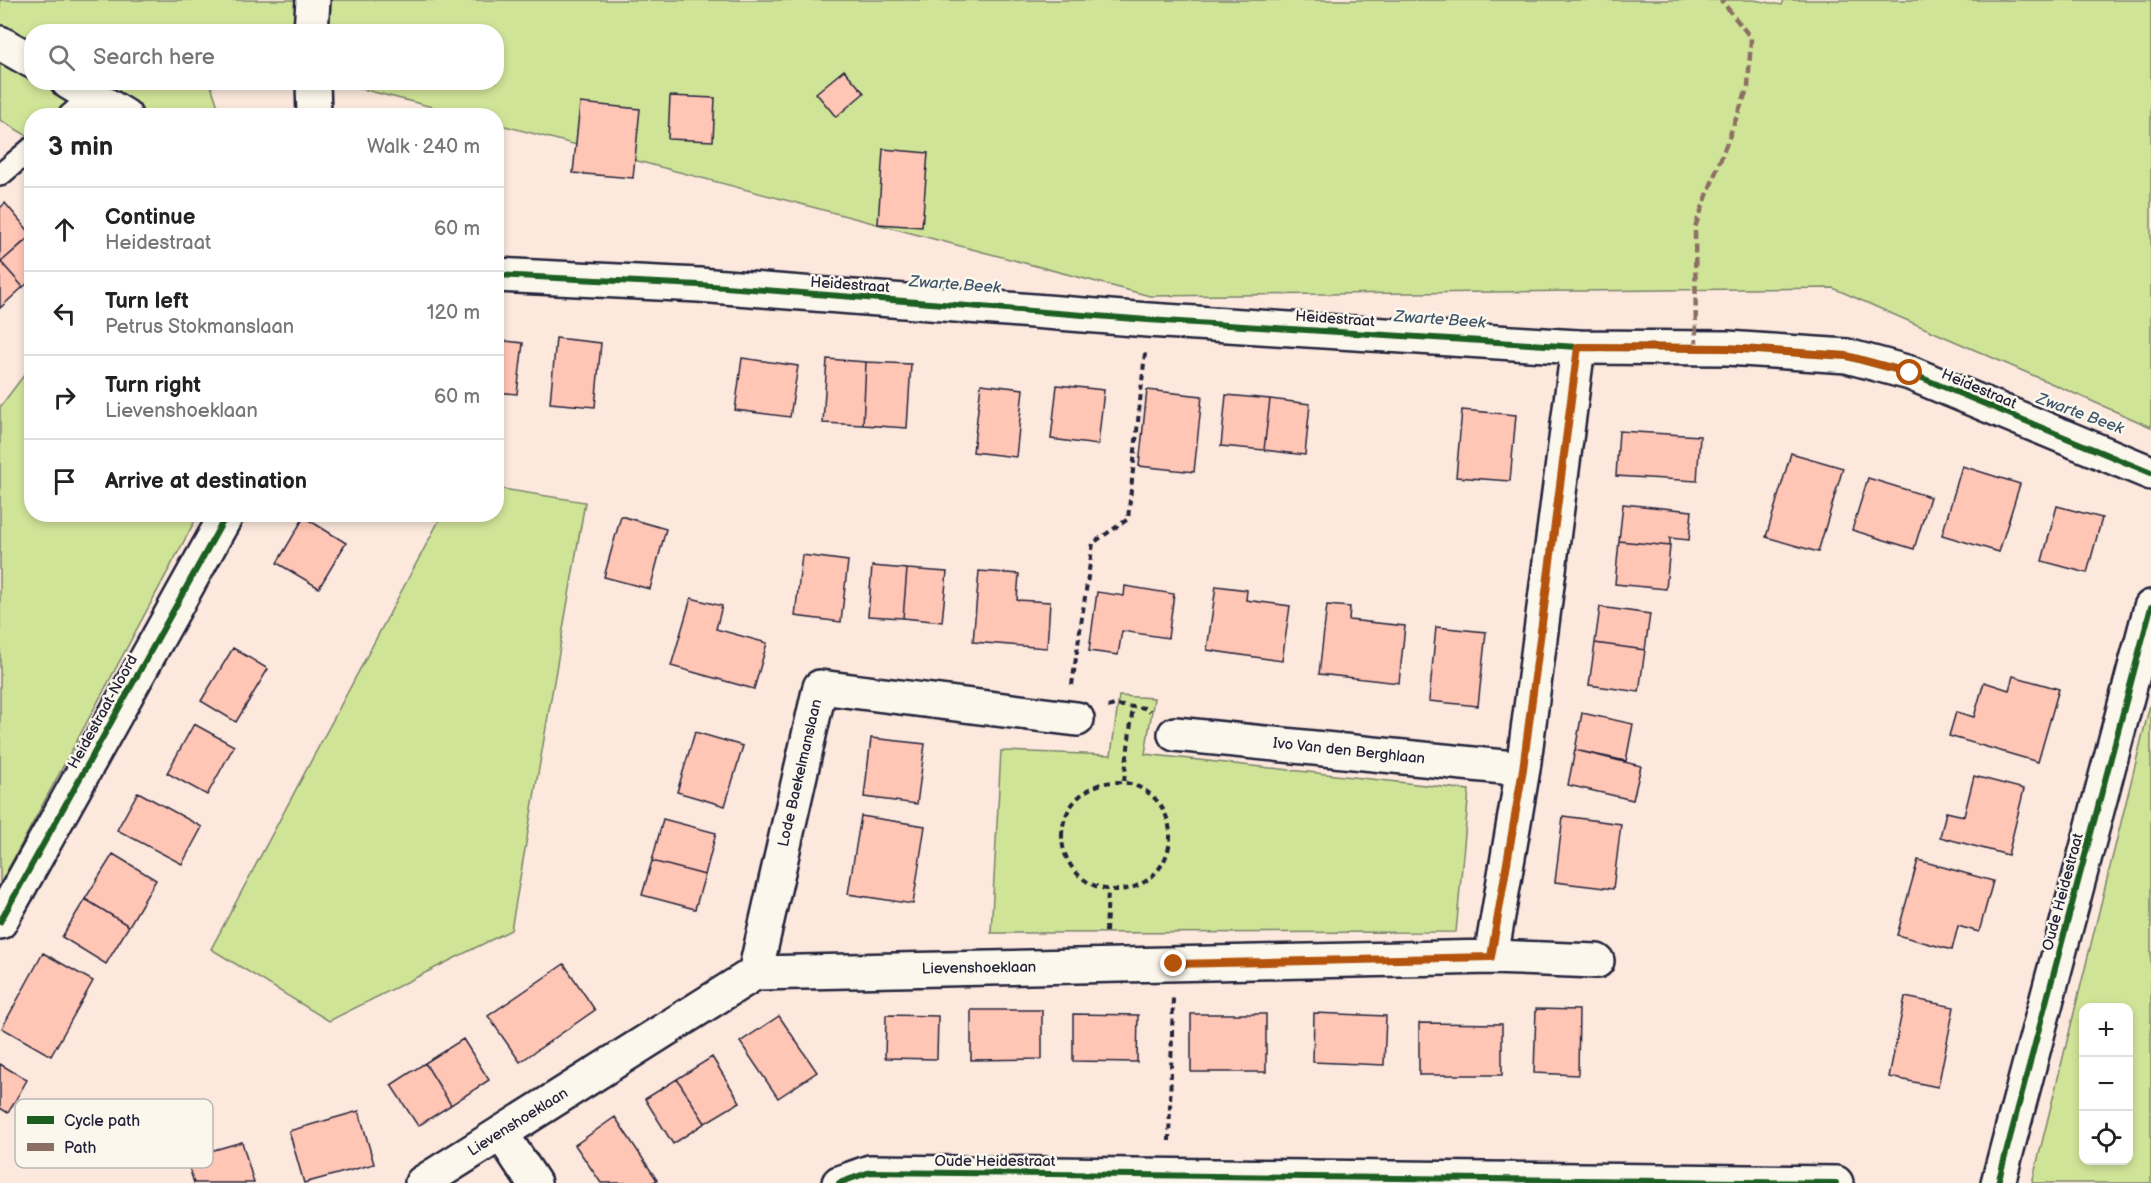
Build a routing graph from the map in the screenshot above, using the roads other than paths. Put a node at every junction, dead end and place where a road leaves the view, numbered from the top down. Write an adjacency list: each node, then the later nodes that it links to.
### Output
1 (313, 0): 2 (street)
2 (312, 24)
3 (0, 43): 4 (street)
4 (24, 56)
5 (313, 90): 8 (street)
6 (76, 98): 7 (street)
7 (103, 108)
8 (314, 108)
9 (24, 155): 10 (lane)
10 (0, 175)
11 (504, 275): 12 (street, Heidestraat)
12 (1578, 347): 13 (street, Heidestraat); 18 (street)
13 (2151, 473)
14 (223, 522): 19 (street, Heidestraat-Noord)
15 (2151, 606): 28 (street, Oude Heidestraat)
16 (1077, 719): 22 (street, Lode Baekelmanslaan)
17 (1175, 734): 18 (street, Ivo Van den Berghlaan)
18 (1523, 769): 20 (street)
19 (0, 922)
20 (1491, 957): 21 (street, Lievenshoeklaan); 22 (street, Lievenshoeklaan)
21 (1597, 961)
22 (755, 973): 23 (street, Lievenshoeklaan)
23 (501, 1133): 24 (street, Lievenshoeklaan); 25 (street)
24 (422, 1183)
25 (534, 1183)
26 (839, 1183): 27 (street, Oude Heidestraat)
27 (1836, 1183)
28 (1998, 1183)

